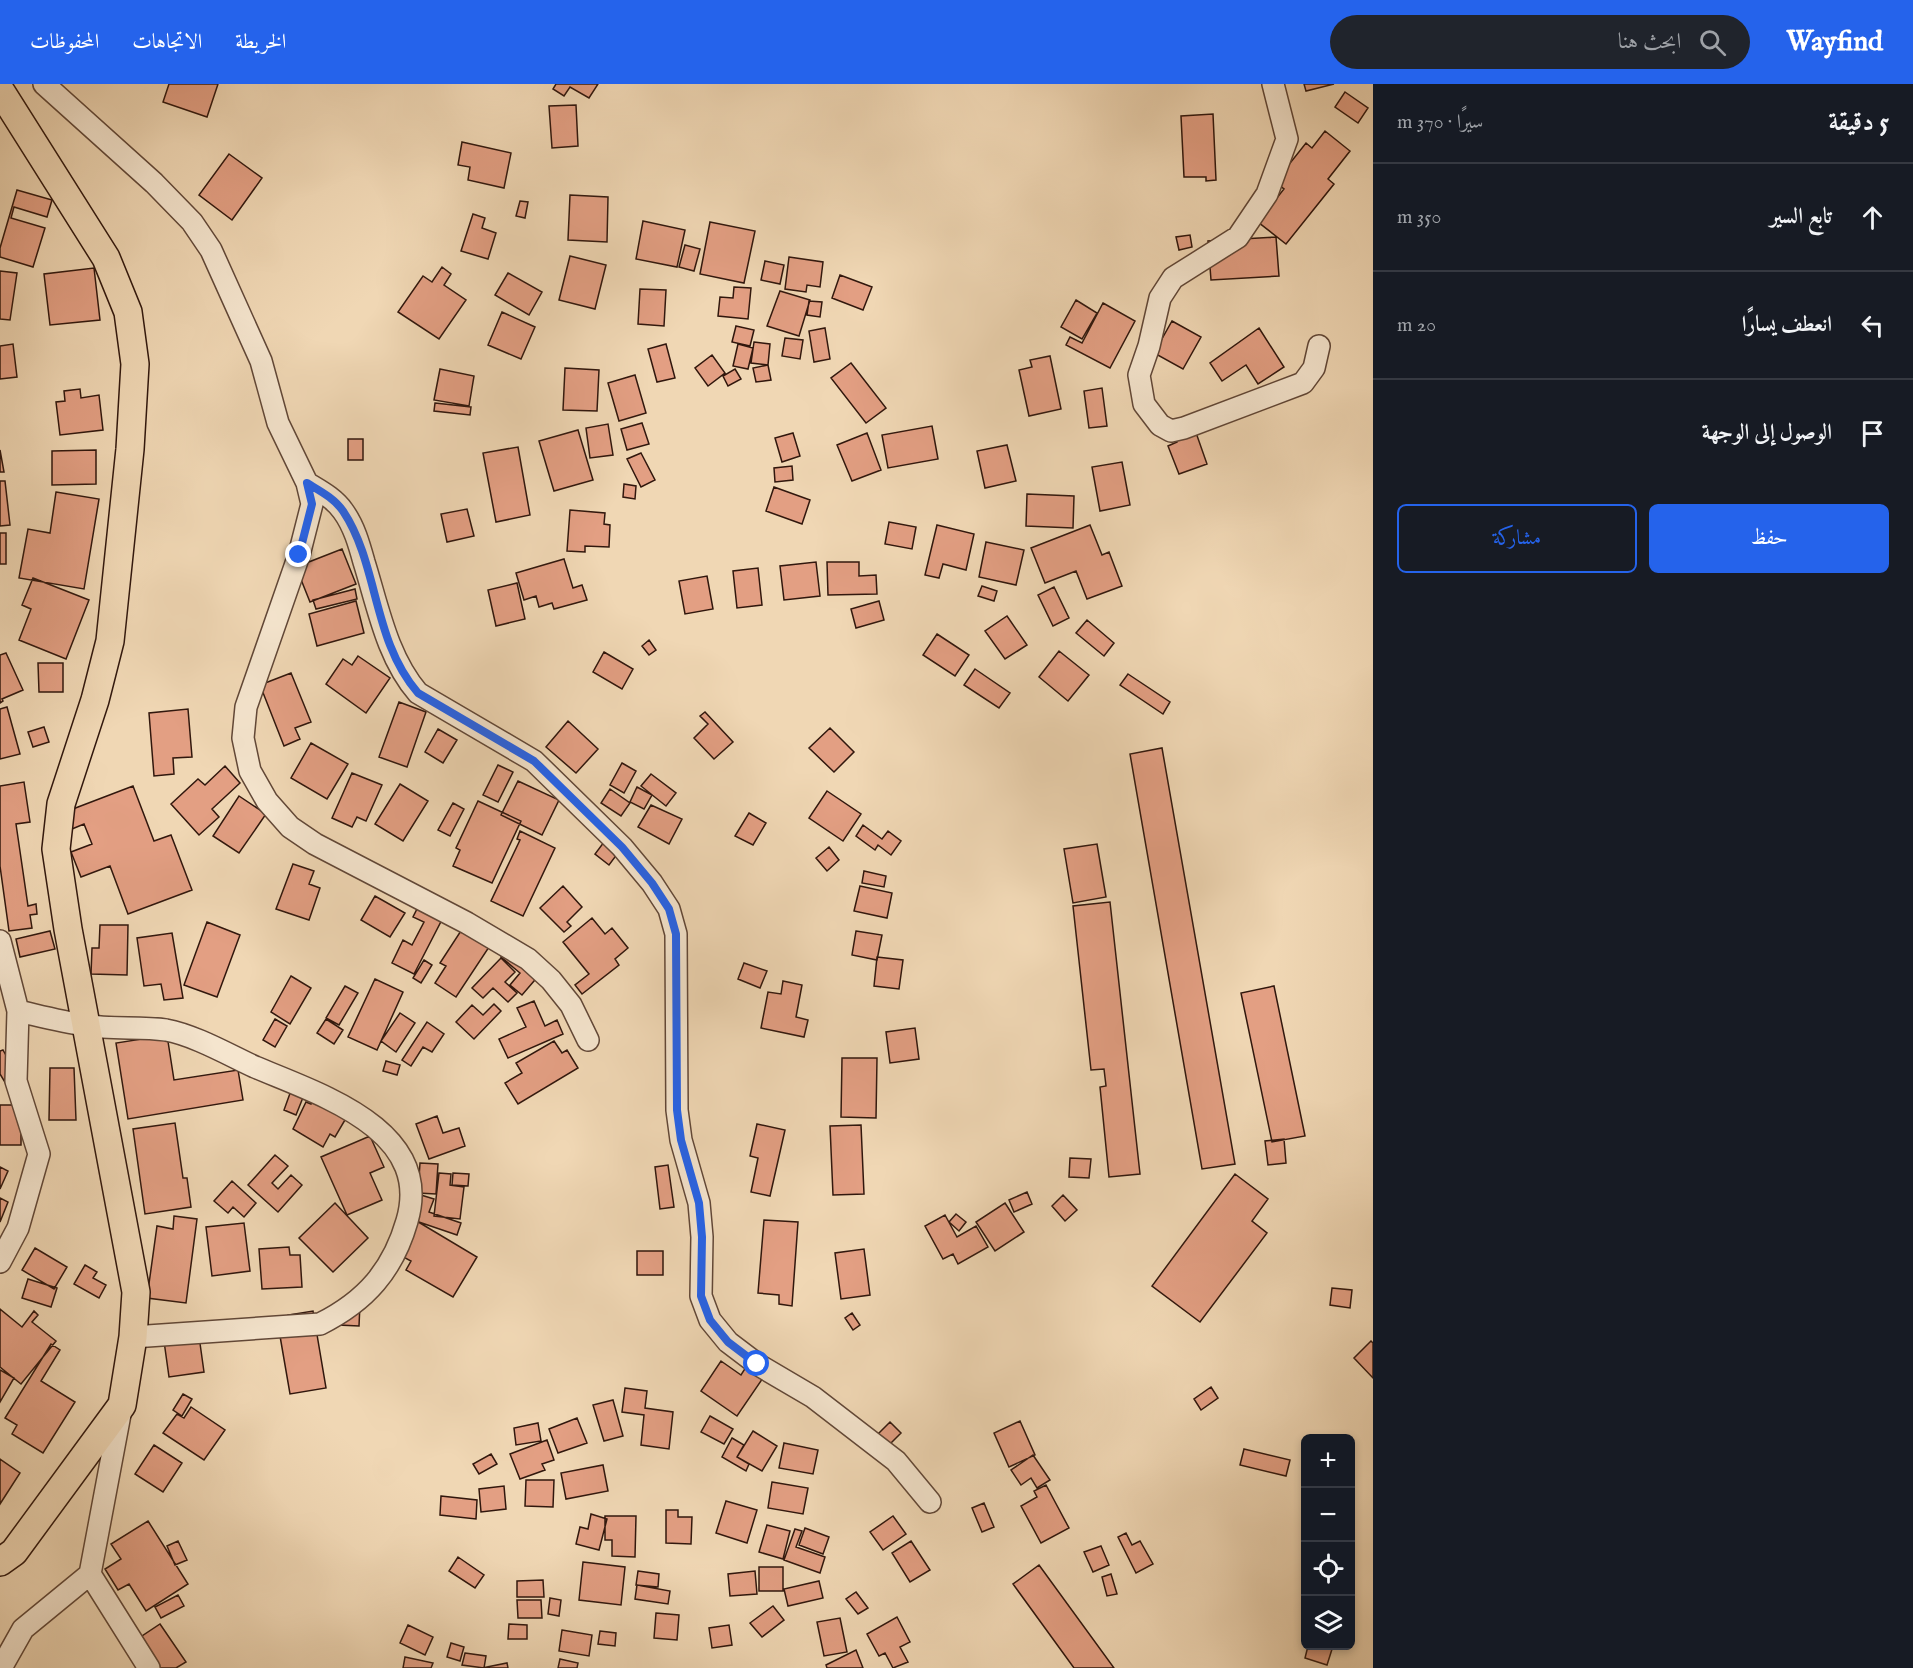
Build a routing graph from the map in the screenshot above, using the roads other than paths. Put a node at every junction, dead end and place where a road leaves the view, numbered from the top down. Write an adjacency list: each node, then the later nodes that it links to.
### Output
1 (44, 84): 5 (street)
2 (1273, 84): 4 (street)
3 (0, 90): 8 (main road)
4 (1319, 346)
5 (307, 483): 9 (street); 13 (street)
6 (0, 940): 7 (street)
7 (18, 1011): 8 (street); 10 (street)
8 (86, 1026): 11 (main road); 11 (street)
9 (588, 1040)
10 (0, 1262)
11 (133, 1337): 12 (main road)
12 (122, 1405): 14 (main road); 15 (street)
13 (930, 1502)
14 (0, 1563)
15 (90, 1574): 16 (street); 17 (street)
16 (1, 1668)
17 (149, 1668)

